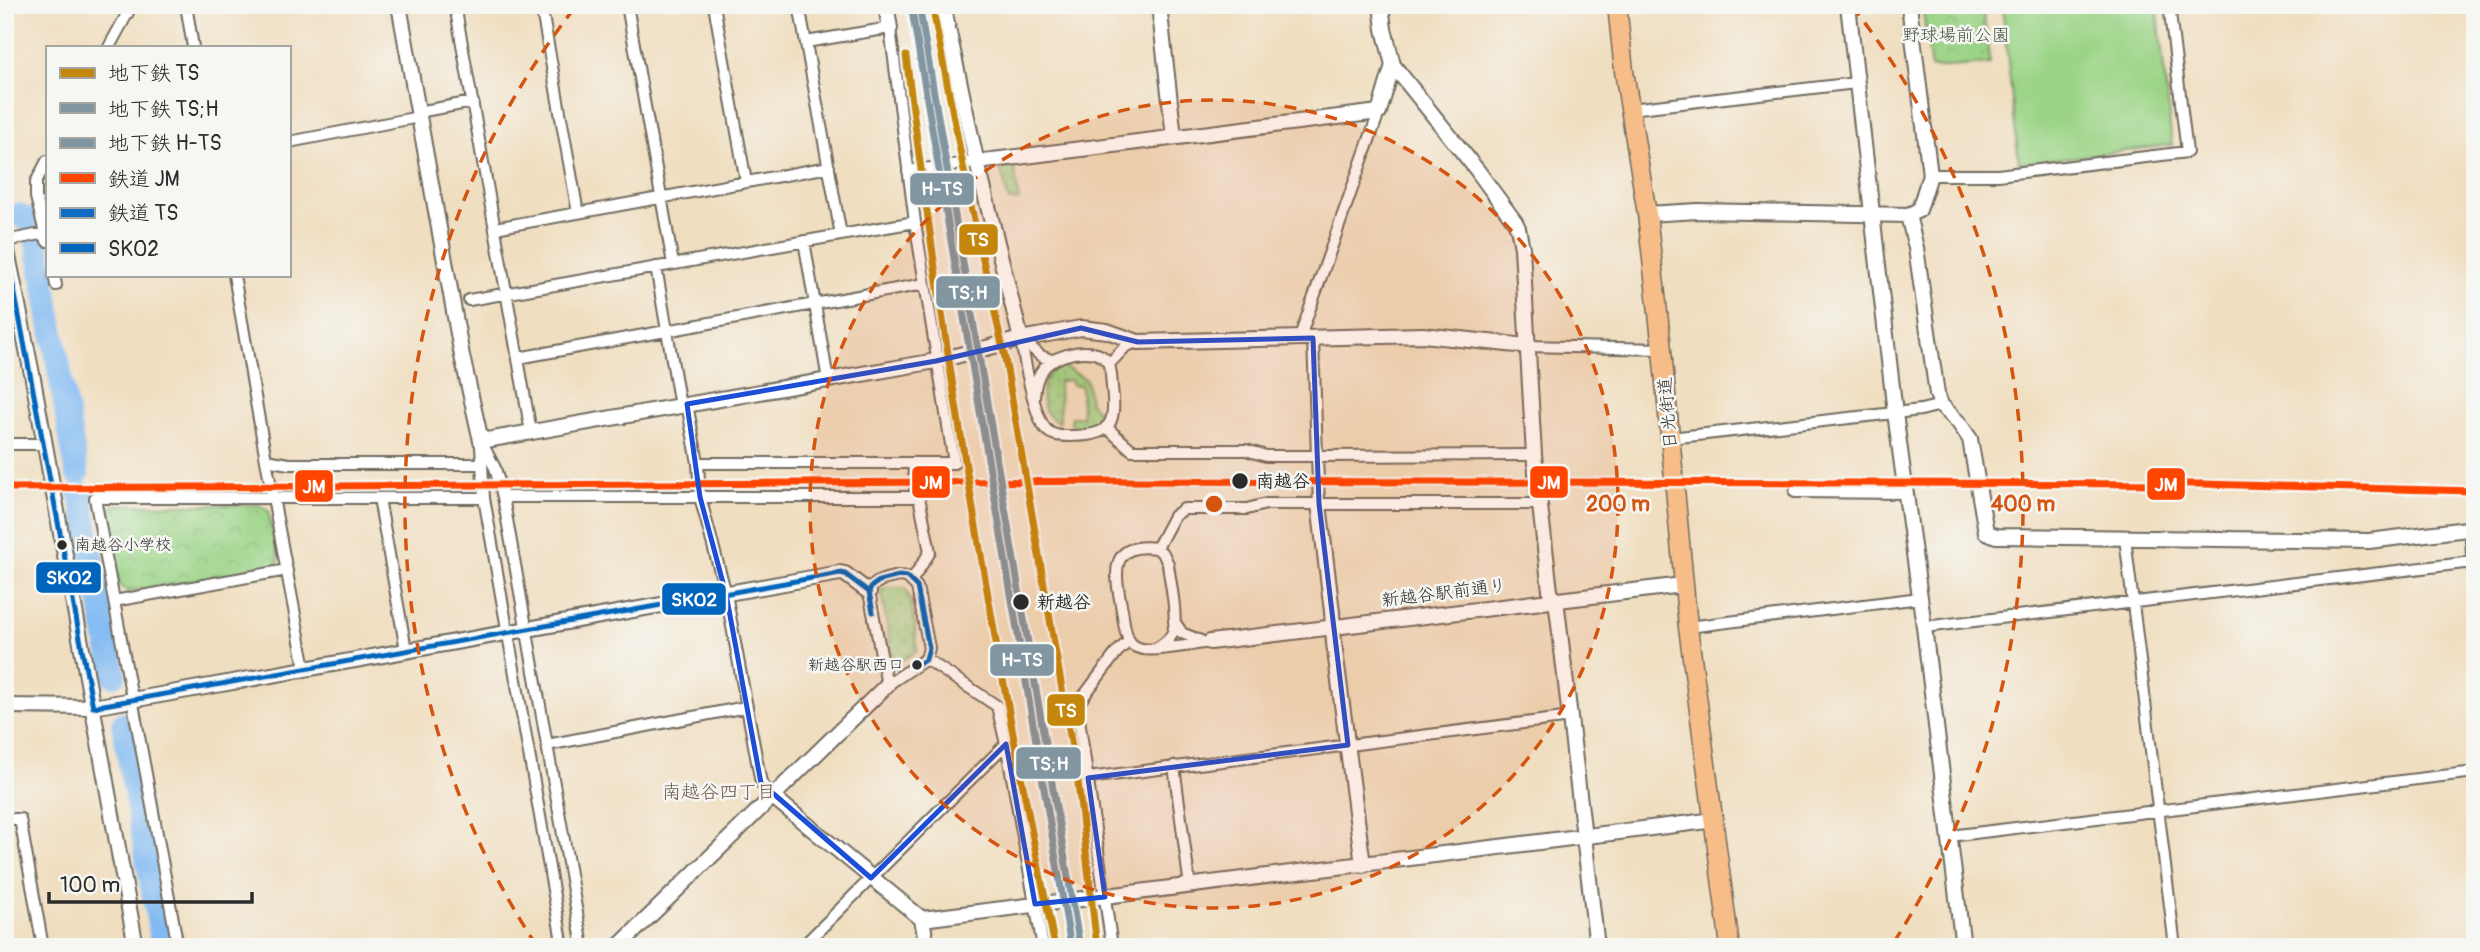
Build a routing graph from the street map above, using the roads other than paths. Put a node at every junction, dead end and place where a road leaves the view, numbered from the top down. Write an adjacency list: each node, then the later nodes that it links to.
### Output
1 (132, 5): 19 (street)
2 (186, 5): 20 (street)
3 (399, 5): 26 (street)
4 (456, 5): 23 (street)
5 (541, 5): 36 (street)
6 (626, 5): 35 (street)
7 (714, 5): 34 (street)
8 (799, 5): 18 (street)
9 (886, 5): 17 (street)
10 (943, 5): 29 (street)
11 (1159, 5): 27 (street)
12 (1381, 5): 21 (street)
13 (1617, 5): 24 (main road, 日光街道)
14 (1847, 5): 22 (street)
15 (1909, 5): 33 (street)
16 (2169, 5): 33 (street)
17 (890, 28): 18 (street); 32 (street)
18 (806, 42): 31 (street)
19 (110, 46)
20 (193, 46)
21 (1393, 65): 25 (street); 57 (street)
22 (1856, 83): 24 (street); 38 (street)
23 (473, 102): 26 (street); 41 (street)
24 (1630, 109): 37 (main road, 日光街道)
25 (1379, 112): 27 (street); 54 (street)
26 (418, 115): 28 (street); 71 (street)
27 (1174, 137): 29 (street)
28 (290, 142)
29 (977, 162): 32 (street); 55 (street)
30 (46, 163): 43 (street)
31 (829, 167): 34 (street); 42 (street)
32 (908, 171): 40 (street)
33 (1930, 175): 39 (street)
34 (746, 182): 35 (street)
35 (662, 198): 36 (street); 46 (street)
36 (578, 213): 41 (street)
37 (1647, 214): 38 (street); 58 (main road, 日光街道)
38 (1871, 214): 39 (street); 67 (street)
39 (1908, 215): 66 (street)
40 (915, 222): 42 (street); 49 (street)
41 (495, 228): 50 (street)
42 (841, 235): 45 (street)
43 (46, 237): 44 (street)
44 (5, 241): 73 (street)
45 (804, 241): 46 (street); 52 (street)
46 (673, 264): 47 (street)
47 (656, 267): 50 (street); 53 (street)
48 (234, 276): 76 (street)
49 (925, 284): 52 (street); 61 (street)
50 (507, 294): 51 (street); 59 (street)
51 (469, 300)
52 (815, 303): 53 (street); 63 (street)
53 (667, 330): 59 (street); 65 (street)
54 (1308, 338): 56 (street); 57 (street); 75 (street)
55 (1021, 339): 56 (street); 60 (street); 61 (street); 64 (street)
56 (1138, 342): 62 (street)
57 (1526, 346): 58 (street); 74 (street)
58 (1662, 349): 70 (main road, 日光街道)
59 (518, 358): 69 (street)
60 (1051, 360): 62 (street); 64 (street)
61 (936, 361): 63 (street); 78 (street)
62 (1109, 364): 68 (street)
63 (828, 380): 65 (street)
64 (1034, 398): 68 (street)
65 (684, 405): 69 (street); 77 (street)
66 (1941, 405): 67 (street); 91 (street)
67 (1895, 413): 70 (street); 81 (street)
68 (1106, 427): 75 (street)
69 (531, 432): 71 (street)
70 (1670, 438): 96 (main road, 日光街道)
71 (481, 441): 79 (street); 82 (street)
72 (5, 444): 73 (street)
73 (44, 444): 119 (street)
74 (1534, 455): 75 (street); 89 (street)
75 (1317, 456): 88 (street)
76 (266, 460): 79 (street); 85 (street)
77 (698, 463): 78 (street); 83 (street)
78 (913, 463): 84 (street)
79 (481, 464): 87 (street)
80 (1795, 492): 81 (street)
81 (1906, 493): 100 (street)
82 (503, 497): 83 (street); 108 (street)
83 (700, 497): 84 (street); 99 (street)
84 (916, 497): 95 (street)
85 (274, 498): 86 (street); 94 (street); 102 (street)
86 (379, 498): 87 (street); 113 (street)
87 (484, 498): 109 (street)
88 (1319, 504): 89 (street); 92 (street); 105 (street)
89 (1538, 504): 101 (street)
90 (2473, 528): 91 (street); 93 (street)
91 (2125, 538): 103 (street)
92 (1157, 548): 104 (street); 110 (street)
93 (2473, 562): 98 (street); 103 (street)
94 (287, 570): 102 (street); 115 (street)
95 (912, 580): 97 (street); 114 (street)
96 (1684, 585): 101 (street, 新越谷駅前通り); 106 (main road, 日光街道)
97 (869, 592): 99 (street); 116 (street)
98 (2475, 593)
99 (726, 594): 108 (street); 120 (street)
100 (1920, 598): 106 (street); 107 (street)
101 (1554, 599): 105 (street, 新越谷駅前通り); 121 (street)
102 (114, 601): 117 (street)
103 (2133, 602): 107 (street); 129 (street)
104 (1174, 621): 111 (street); 112 (street)
105 (1333, 626): 111 (street, 新越谷駅前通り); 124 (street)
106 (1688, 627): 131 (main road, 日光街道)
107 (1924, 627): 133 (street)
108 (526, 630): 109 (street); 123 (street)
109 (508, 633): 113 (street); 143 (street)
110 (1129, 641): 112 (street); 127 (street)
111 (1210, 642): 112 (street)
112 (1157, 648)
113 (407, 650): 115 (street)
114 (926, 659): 116 (street); 122 (street)
115 (305, 668): 117 (street)
116 (887, 685): 128 (street)
117 (133, 700): 119 (street); 142 (street)
118 (5, 706): 119 (street)
119 (93, 707): 141 (street)
120 (746, 707): 123 (street); 128 (street)
121 (1571, 718): 124 (street); 132 (street)
122 (1006, 744): 135 (street); 138 (street)
123 (547, 745): 144 (street)
124 (1348, 745): 125 (street); 134 (street)
125 (1174, 766): 127 (street); 136 (street)
126 (2475, 772): 129 (street)
127 (1088, 778): 137 (street)
128 (772, 796): 135 (street); 145 (street)
129 (2158, 811): 133 (street); 153 (street)
130 (5, 819): 140 (street)
131 (1715, 820): 132 (street); 151 (main road, 日光街道)
132 (1584, 836): 134 (street); 150 (street)
133 (1950, 836): 152 (street)
134 (1363, 865): 136 (street)
135 (871, 878): 139 (street); 146 (street)
136 (1190, 887): 137 (street)
137 (1105, 897): 138 (street); 149 (street)
138 (1035, 904): 139 (street); 148 (street)
139 (922, 919): 147 (street)
140 (43, 947)
141 (136, 947)
142 (178, 947)
143 (563, 947)
144 (583, 947)
145 (618, 947)
146 (802, 947)
147 (927, 947)
148 (1043, 947)
149 (1112, 947)
150 (1597, 947)
151 (1730, 947)
152 (1963, 947)
153 (2175, 947)

